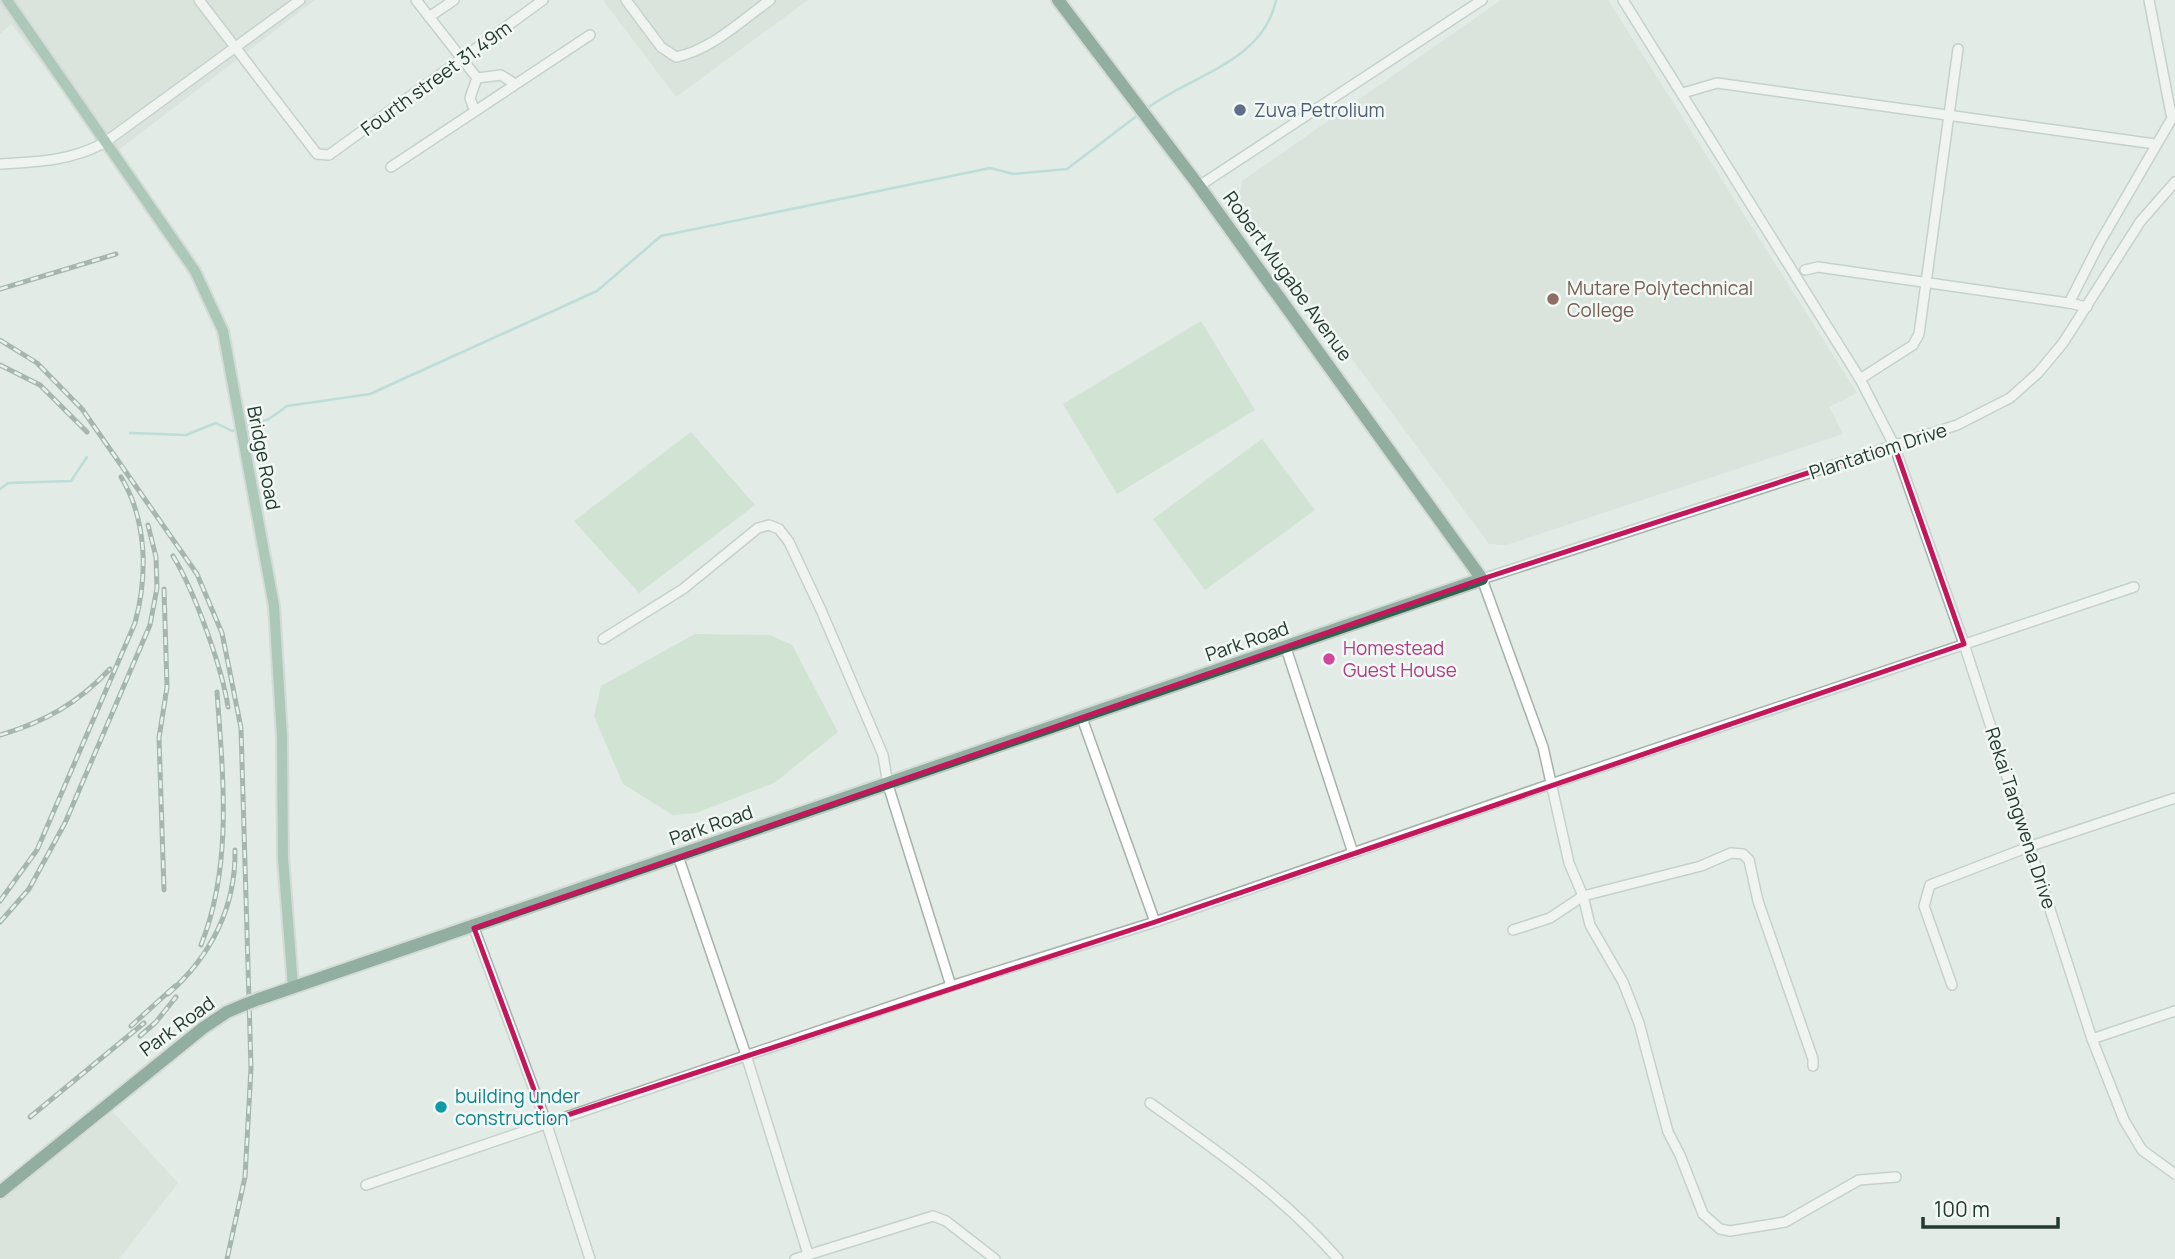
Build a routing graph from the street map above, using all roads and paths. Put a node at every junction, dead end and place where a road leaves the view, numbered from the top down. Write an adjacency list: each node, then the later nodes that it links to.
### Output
1 (7, 0): 24 (main road, Bridge Road)
2 (200, 0): 15 (street)
3 (300, 0): 15 (street)
4 (416, 0): 13 (street)
5 (454, 0): 13 (street)
6 (543, 0): 17 (street, Fourth street 31,49m)
7 (626, 0): 8 (street)
8 (770, 0)
9 (1058, 0): 29 (highway, Robert Mugabe Avenue)
10 (1482, 0): 29 (street)
11 (1623, 0): 20 (street, Rekai Tangwena Drive)
12 (2149, 0): 22 (street)
13 (429, 17): 17 (street)
14 (590, 35): 19 (street)
15 (234, 47): 17 (street, Fourth street 31,49m); 24 (street)
16 (1958, 49): 23 (street)
17 (463, 58): 18 (street)
18 (477, 78): 19 (street); 21 (street)
19 (515, 84): 21 (street)
20 (1683, 93): 23 (street); 34 (street, Rekai Tangwena Drive)
21 (474, 109): 27 (street)
22 (2173, 114): 25 (street)
23 (1951, 116): 25 (street); 31 (street)
24 (104, 143): 26 (street); 54 (main road, Bridge Road)
25 (2155, 144): 32 (street)
26 (0, 164)
27 (391, 167)
28 (2175, 182): 33 (street, Plantatiom Drive)
29 (1199, 187): 36 (highway, Robert Mugabe Avenue)
30 (1805, 270): 31 (street)
31 (1926, 282): 32 (street); 34 (street)
32 (2069, 303): 33 (street)
33 (2087, 307): 35 (street, Plantatiom Drive)
34 (1860, 380): 35 (street, Rekai Tangwena Drive)
35 (1894, 445): 36 (street, Plantatiom Drive); 39 (street, Rekai Tangwena Drive)
36 (1482, 579): 40 (highway, Park Road); 42 (street)
37 (2134, 587): 39 (street)
38 (603, 639): 43 (street)
39 (1964, 644): 42 (street); 45 (street, Rekai Tangwena Drive)
40 (1286, 648): 41 (highway, Park Road); 46 (street)
41 (1082, 718): 43 (highway, Park Road); 49 (street)
42 (1551, 784): 46 (street); 48 (street)
43 (888, 785): 47 (highway, Park Road); 53 (street)
44 (2175, 798): 45 (street)
45 (2031, 846): 52 (street); 56 (street, Rekai Tangwena Drive)
46 (1353, 853): 49 (street)
47 (678, 856): 50 (highway, Park Road); 57 (street)
48 (1583, 896): 51 (street); 58 (street); 62 (street)
49 (1155, 922): 53 (street)
50 (474, 928): 54 (highway, Park Road); 60 (street)
51 (1513, 930)
52 (1952, 985)
53 (951, 986): 57 (street)
54 (293, 987): 64 (highway, Park Road)
55 (2175, 1011): 56 (street)
56 (2092, 1039): 61 (street, Rekai Tangwena Drive)
57 (746, 1055): 60 (street); 65 (street)
58 (1813, 1066)
59 (1150, 1103): 69 (street)
60 (546, 1122): 63 (street); 66 (street)
61 (2175, 1174)
62 (1896, 1177)
63 (366, 1185)
64 (0, 1192)
65 (808, 1254): 67 (street); 68 (street)
66 (590, 1259)
67 (795, 1259)
68 (995, 1259)
69 (1338, 1259)

